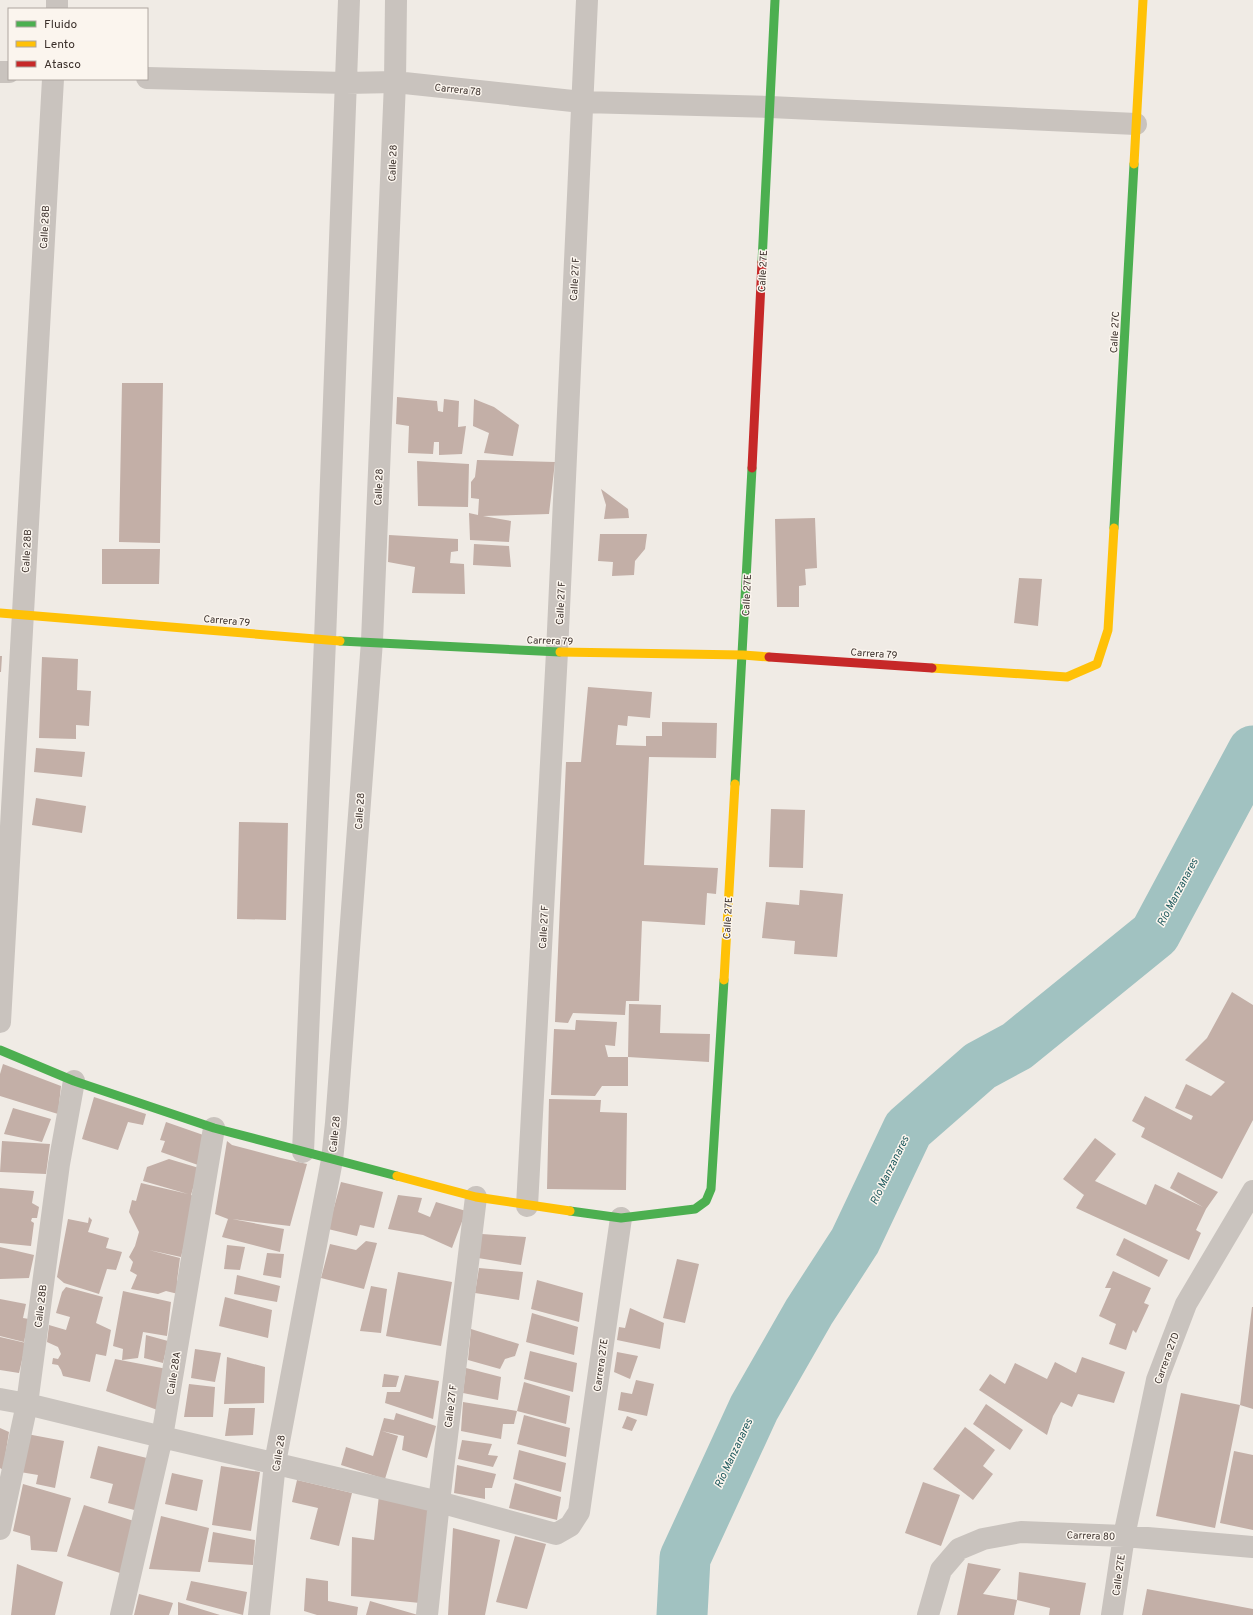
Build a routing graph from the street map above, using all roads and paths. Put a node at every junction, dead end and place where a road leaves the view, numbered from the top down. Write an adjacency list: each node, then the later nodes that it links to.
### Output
1 (349, 0): 9 (street)
2 (396, 0): 8 (street, Calle 28)
3 (586, 0): 10 (street, Calle 27 F)
4 (775, 0): 11 (street, Calle 27E)
5 (1144, 0): 12 (street, Calle 27C)
6 (148, 78): 9 (street, Carrera 78)
7 (53, 80): 14 (street, Calle 28B)
8 (395, 82): 9 (street, Carrera 78); 10 (street, Carrera 78); 16 (street, Calle 28)
9 (346, 83): 15 (street)
10 (582, 102): 11 (street, Carrera 78); 17 (street, Calle 27 F)
11 (770, 108): 12 (street, Carrera 78); 18 (street, Calle 27E)
12 (1136, 124): 19 (street, Calle 27C)
13 (0, 613): 14 (street, Carrera 79)
14 (23, 614): 15 (street, Carrera 79); 20 (street, Calle 28B)
15 (325, 640): 16 (street, Carrera 79); 24 (street)
16 (372, 641): 17 (street, Carrera 79); 25 (street, Calle 28)
17 (558, 652): 18 (street, Carrera 79); 28 (street, Calle 27 F)
18 (743, 655): 19 (street, Carrera 79); 29 (street, Calle 27E)
19 (1097, 664)
20 (0, 1022)
21 (0, 1050): 22 (street)
22 (74, 1081): 23 (street); 31 (street, Calle 28B)
23 (214, 1128): 24 (street); 32 (street, Calle 28A)
24 (303, 1152): 25 (street)
25 (332, 1160): 27 (street); 33 (street, Calle 28)
26 (1252, 1194): 36 (street, Carrera 27D)
27 (476, 1197): 28 (street); 34 (street, Calle 27 F)
28 (528, 1206): 29 (street)
29 (621, 1218): 34 (street, Carrera 27E)
30 (0, 1399): 31 (street)
31 (27, 1404): 32 (street); 35 (street, Calle 28B)
32 (162, 1437): 33 (street); 38 (street, Calle 28A)
33 (275, 1463): 34 (street); 39 (street, Calle 28)
34 (439, 1502): 40 (street, Calle 27 F)
35 (0, 1529)
36 (1124, 1536): 37 (street, Carrera 80); 41 (street, Carrera 80); 42 (street, Calle 27E)
37 (1253, 1547)
38 (121, 1615)
39 (259, 1615)
40 (427, 1615)
41 (928, 1615)
42 (1112, 1615)

